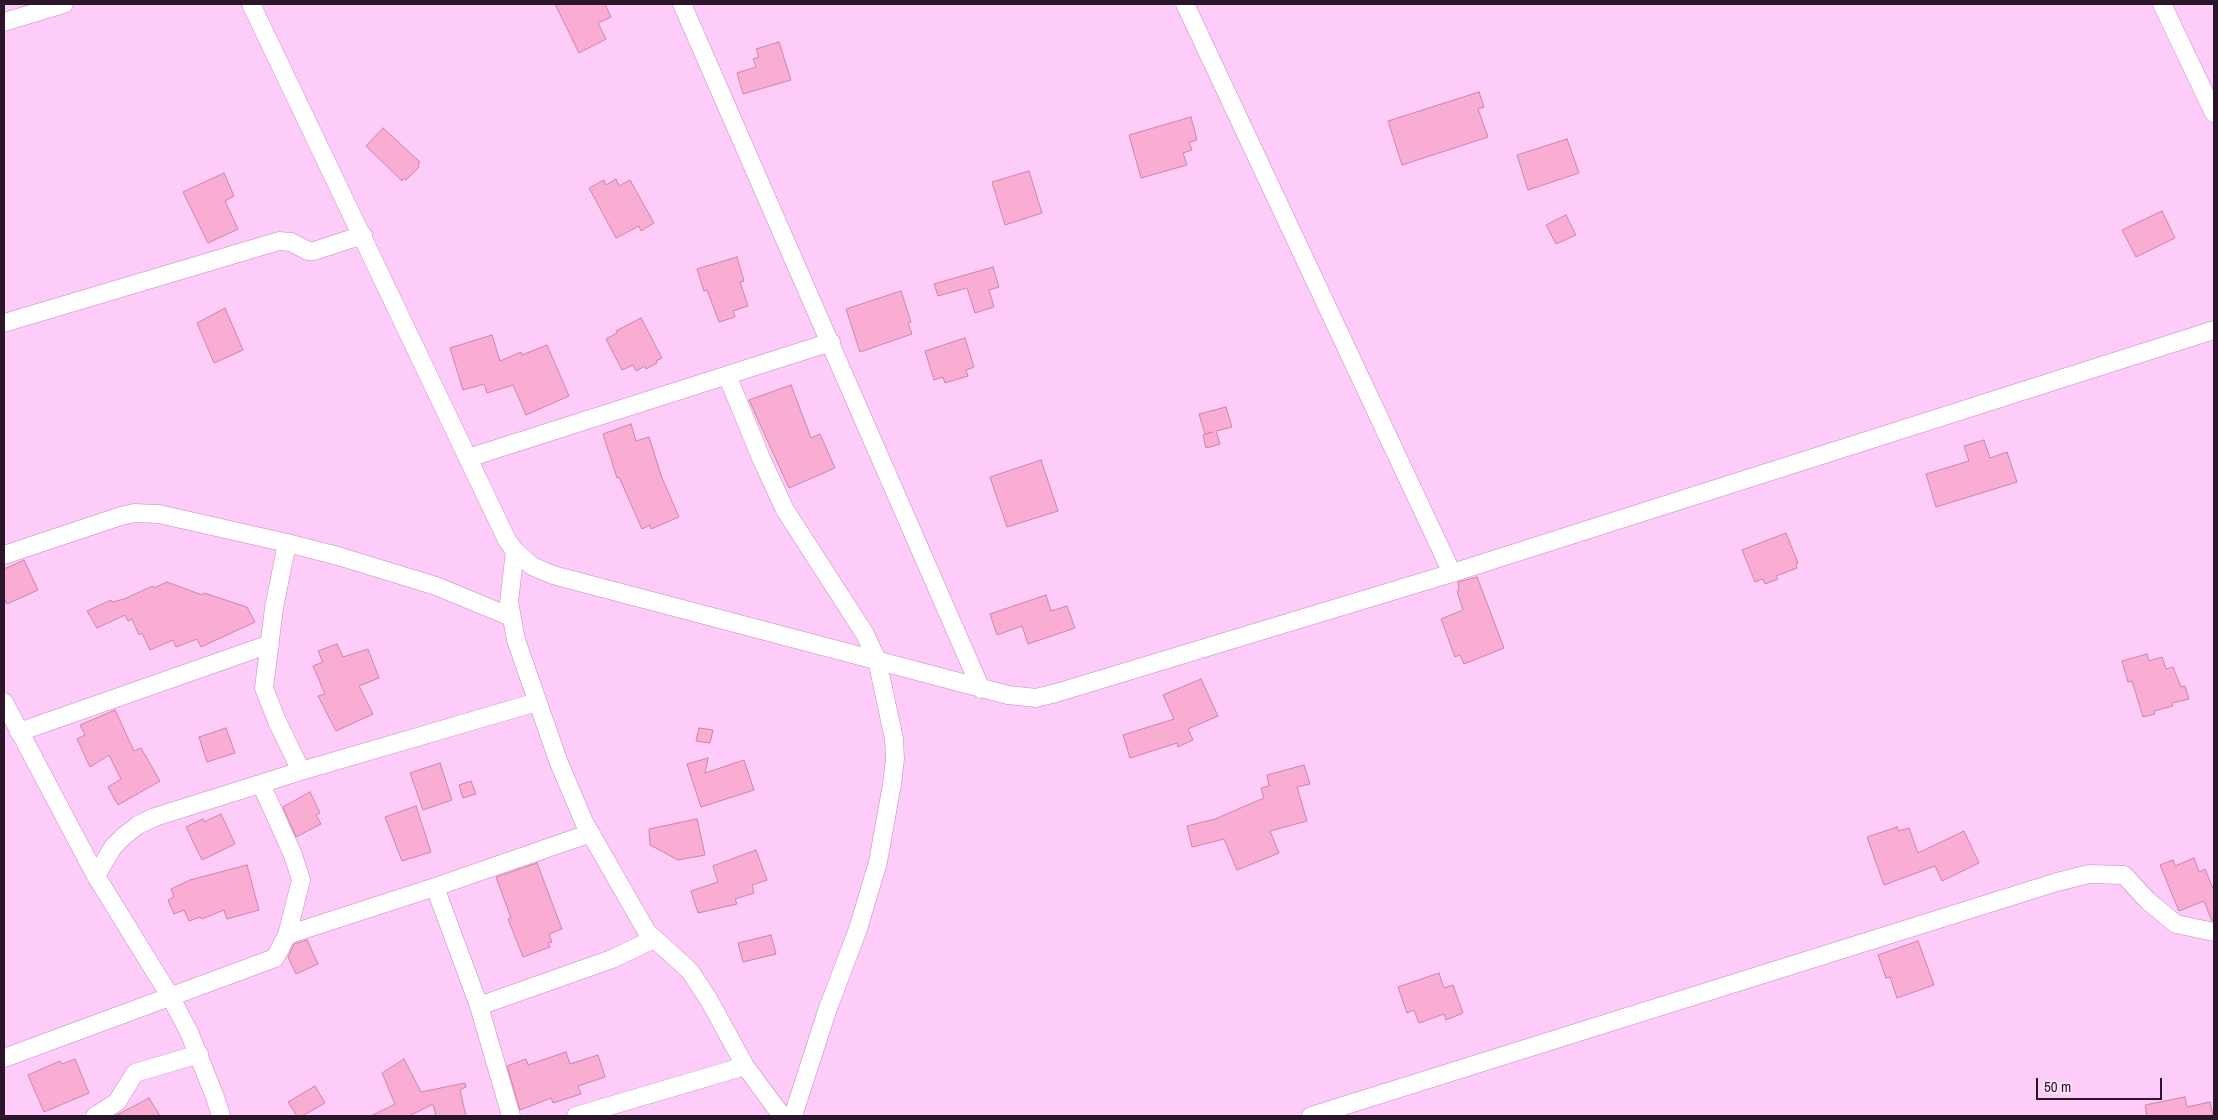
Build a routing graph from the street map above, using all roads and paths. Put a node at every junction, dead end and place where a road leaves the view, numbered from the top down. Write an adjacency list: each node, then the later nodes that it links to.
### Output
1 (64, 4): 6 (street)
2 (251, 4): 8 (street)
3 (682, 4): 11 (street)
4 (1185, 4): 17 (street)
5 (2162, 4): 7 (street)
6 (4, 22)
7 (2214, 113)
8 (363, 235): 9 (street); 13 (street)
9 (4, 323)
10 (2214, 330): 17 (street)
11 (831, 342): 12 (street); 21 (street)
12 (727, 375): 13 (street); 20 (street)
13 (468, 458): 15 (street)
14 (287, 543): 16 (street); 18 (street); 19 (street)
15 (515, 552): 18 (street); 20 (street)
16 (4, 555)
17 (1452, 573): 21 (street)
18 (511, 617): 23 (street)
19 (270, 644): 24 (street); 25 (street)
20 (877, 660): 21 (street); 38 (street)
21 (982, 689)
22 (4, 702): 24 (street)
23 (537, 702): 25 (street); 27 (street)
24 (19, 732): 28 (street)
25 (301, 771): 26 (street)
26 (261, 784): 28 (street); 31 (street)
27 (591, 833): 29 (street); 32 (street)
28 (96, 876): 33 (street)
29 (434, 887): 31 (street); 34 (street)
30 (2214, 932): 43 (street)
31 (287, 935): 33 (street)
32 (654, 939): 34 (street); 37 (street)
33 (170, 996): 35 (street); 36 (street)
34 (479, 1006): 41 (street)
35 (198, 1054): 39 (street); 40 (street)
36 (4, 1058)
37 (745, 1066): 38 (street); 42 (street)
38 (780, 1115)
39 (96, 1116)
40 (221, 1116)
41 (511, 1116)
42 (576, 1116)
43 (1311, 1116)

